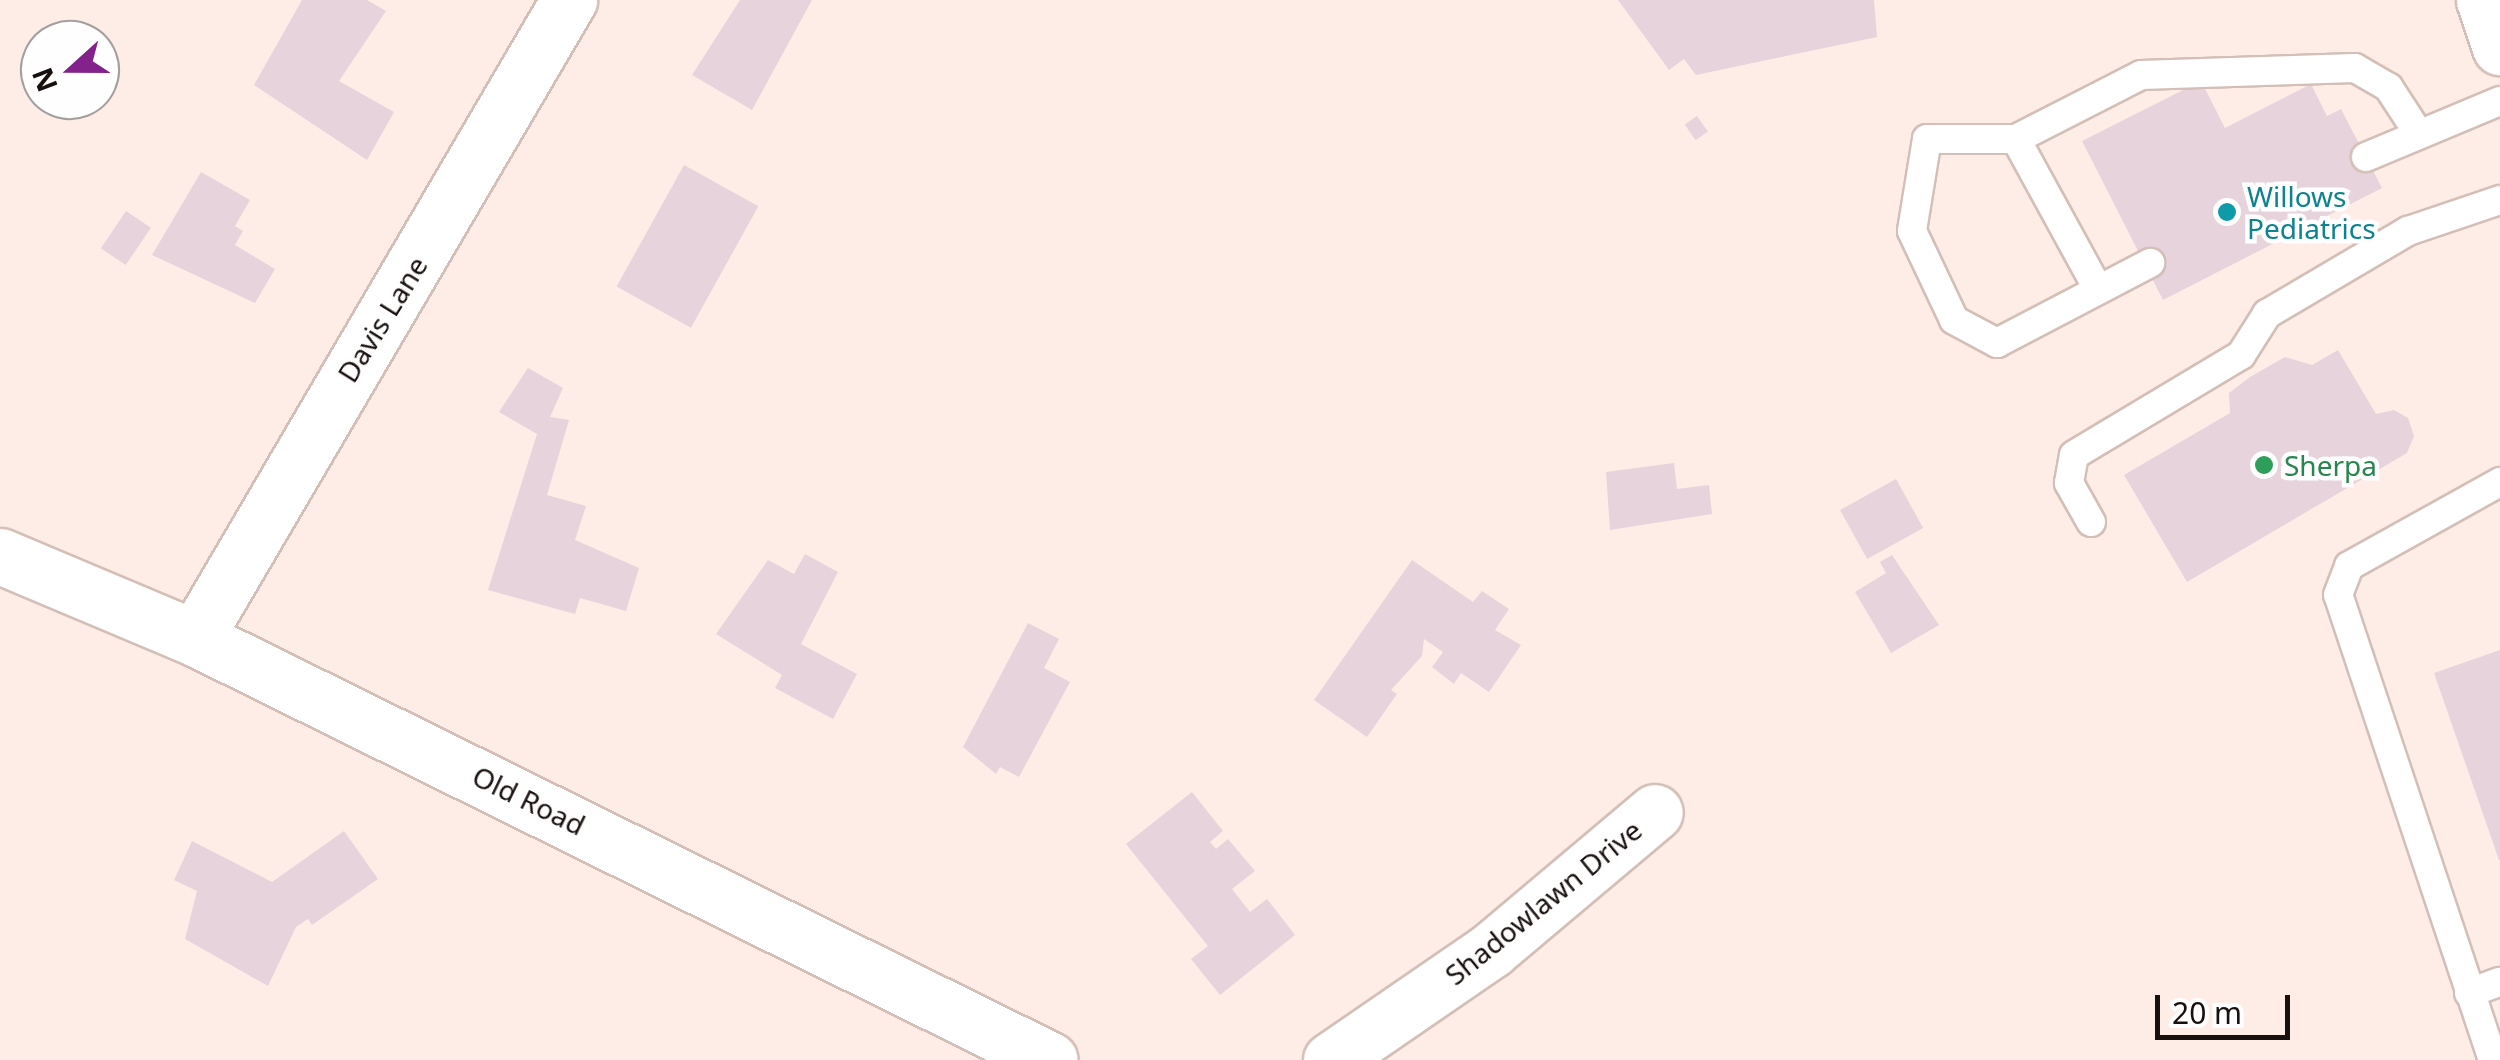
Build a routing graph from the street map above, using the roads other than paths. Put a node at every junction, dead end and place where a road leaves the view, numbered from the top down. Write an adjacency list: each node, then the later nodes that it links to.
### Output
1 (569, 0): 14 (street, Davis Lane)
2 (2484, 0): 3 (street)
3 (2500, 47)
4 (2500, 101): 5 (lane)
5 (2419, 134): 6 (lane); 7 (lane)
6 (2016, 139): 10 (lane); 10 (lane)
7 (2366, 156)
8 (2500, 200): 12 (lane)
9 (2150, 263): 10 (lane)
10 (2098, 289)
11 (2500, 482): 17 (lane)
12 (2091, 522)
13 (0, 556): 14 (street, Old Road)
14 (195, 638): 18 (street, Old Road)
15 (1655, 812): 19 (street, Shadowlawn Drive)
16 (2500, 982): 17 (lane)
17 (2469, 992): 20 (lane)
18 (1050, 1060)
19 (1331, 1060)
20 (2493, 1060)

